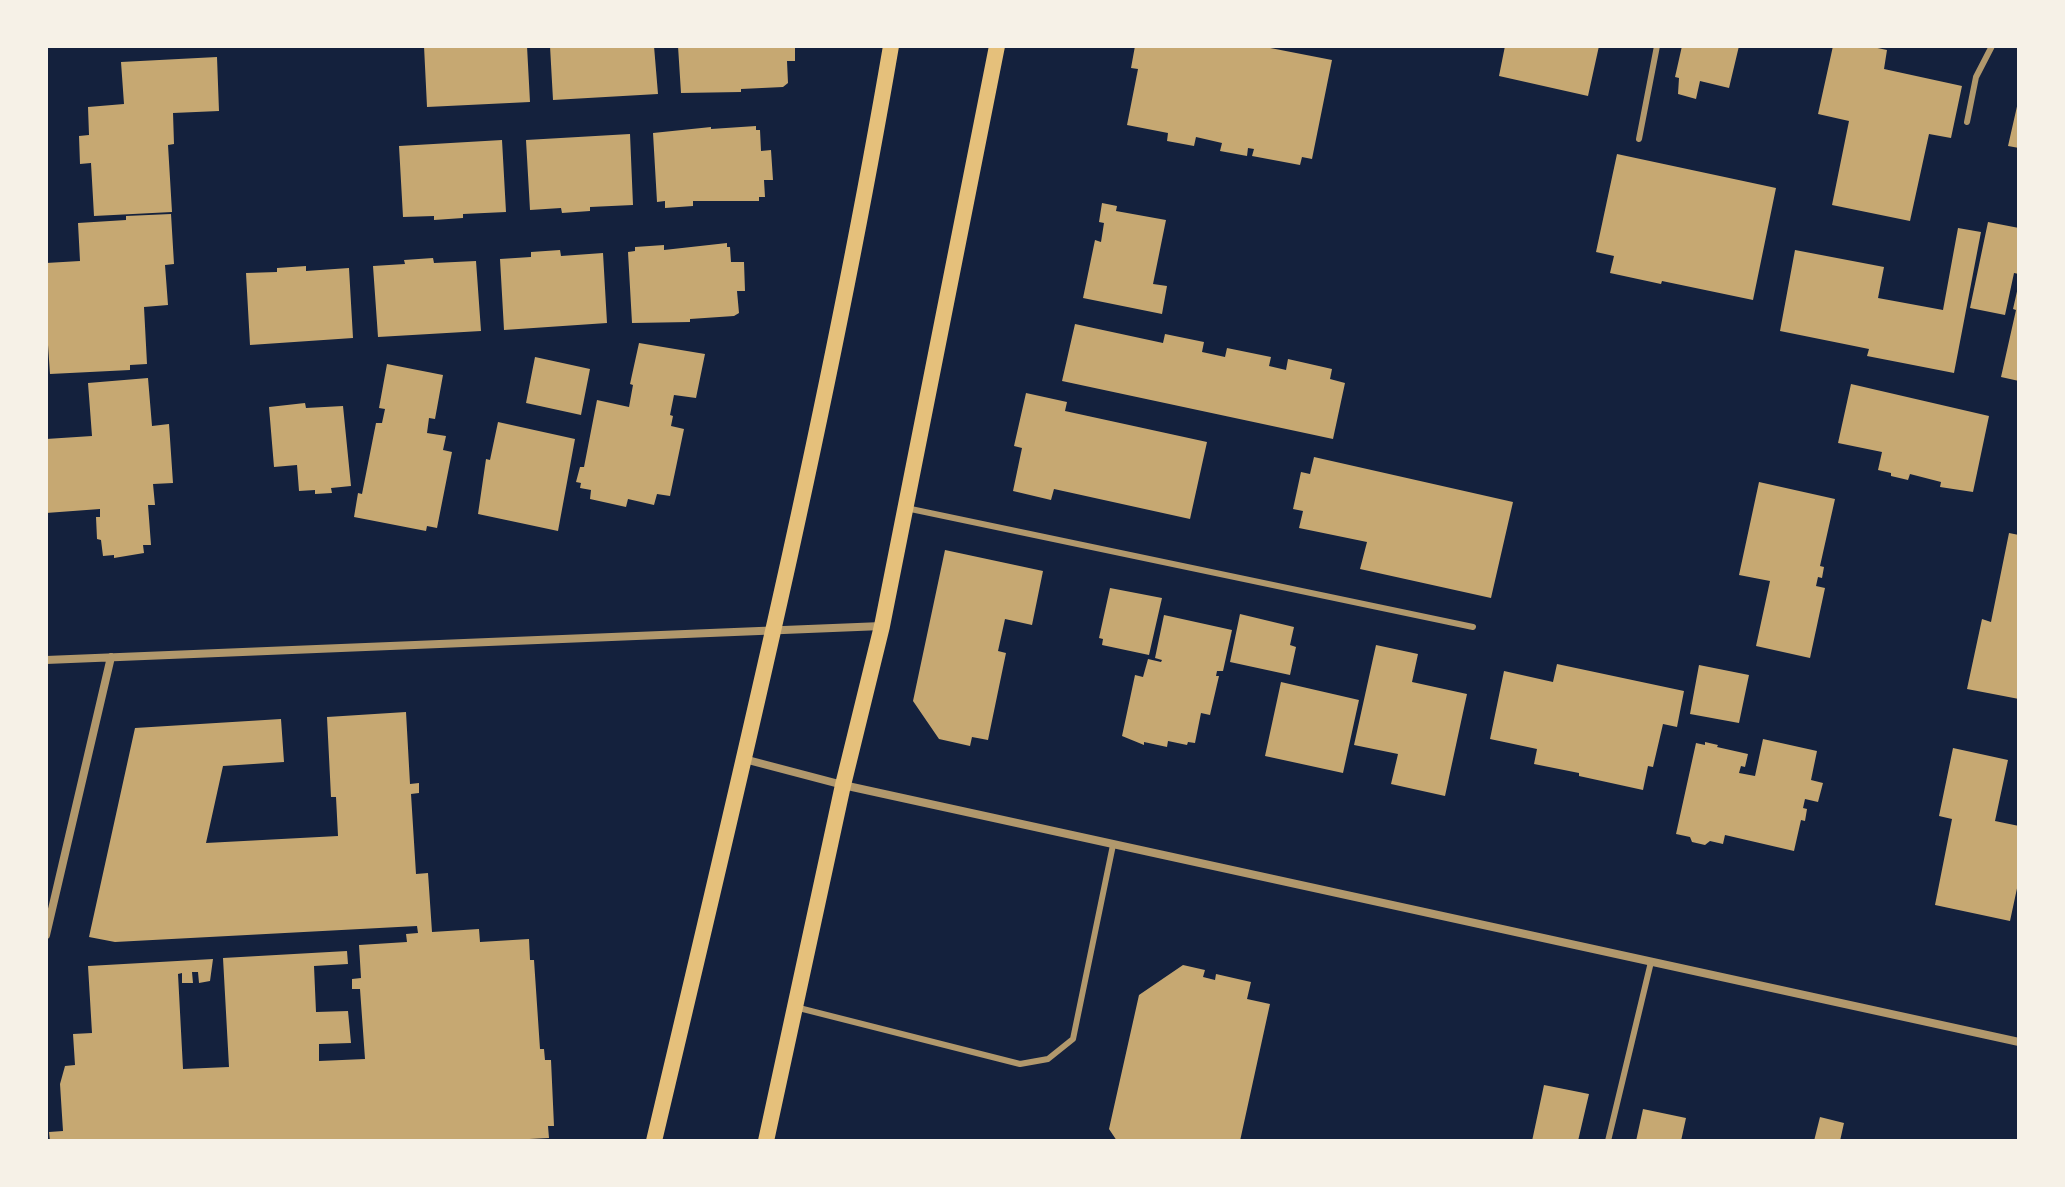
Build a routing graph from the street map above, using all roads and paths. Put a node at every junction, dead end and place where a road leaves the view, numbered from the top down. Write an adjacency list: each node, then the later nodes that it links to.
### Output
1 (891, 46): 10 (main road)
2 (997, 46): 7 (main road)
3 (1657, 46): 6 (lane)
4 (1992, 46): 5 (lane)
5 (1967, 122)
6 (1639, 139)
7 (906, 508): 8 (main road); 9 (lane)
8 (882, 626): 10 (street); 14 (main road)
9 (1473, 627)
10 (774, 630): 11 (street); 13 (main road)
11 (111, 657): 12 (street); 16 (street)
12 (46, 660)
13 (744, 759): 14 (street); 20 (main road)
14 (843, 785): 15 (street); 18 (main road)
15 (1113, 845): 17 (street); 18 (lane)
16 (46, 935)
17 (1651, 962): 19 (street); 22 (lane)
18 (795, 1007): 21 (main road)
19 (2019, 1042)
20 (654, 1141)
21 (766, 1141)
22 (1608, 1141)

